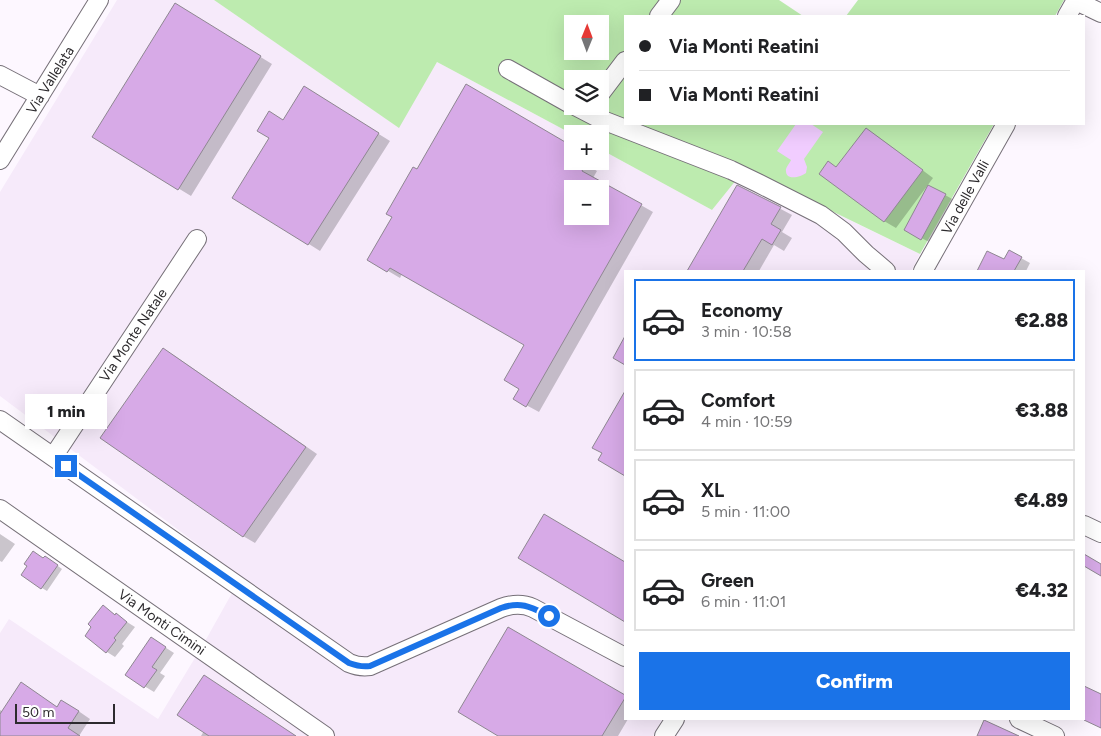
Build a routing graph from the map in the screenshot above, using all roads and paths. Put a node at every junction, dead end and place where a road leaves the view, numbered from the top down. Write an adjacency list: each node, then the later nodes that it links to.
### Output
1 (99, 0): 11 (street, Via Vallelata)
2 (671, 0): 5 (street)
3 (1076, 0): 4 (street); 6 (street)
4 (1101, 13)
5 (660, 15)
6 (1068, 15)
7 (624, 62): 10 (street)
8 (508, 69): 12 (street)
9 (0, 75): 11 (street)
10 (609, 82)
11 (40, 96): 15 (street, Via Vallelata)
12 (564, 98)
13 (595, 115): 17 (street)
14 (1005, 125): 18 (street, Via delle Valli)
15 (0, 160)
16 (197, 239): 20 (street, Via Monte Natale)
17 (885, 270)
18 (924, 270)
19 (0, 420): 20 (street)
20 (53, 457): 24 (street)
21 (0, 509): 27 (street, Via Monti Cimini)
22 (1085, 525): 23 (street)
23 (1101, 533)
24 (624, 656)
25 (674, 720): 28 (street)
26 (1021, 720): 29 (street)
27 (324, 736)
28 (664, 736)
29 (1055, 736)

